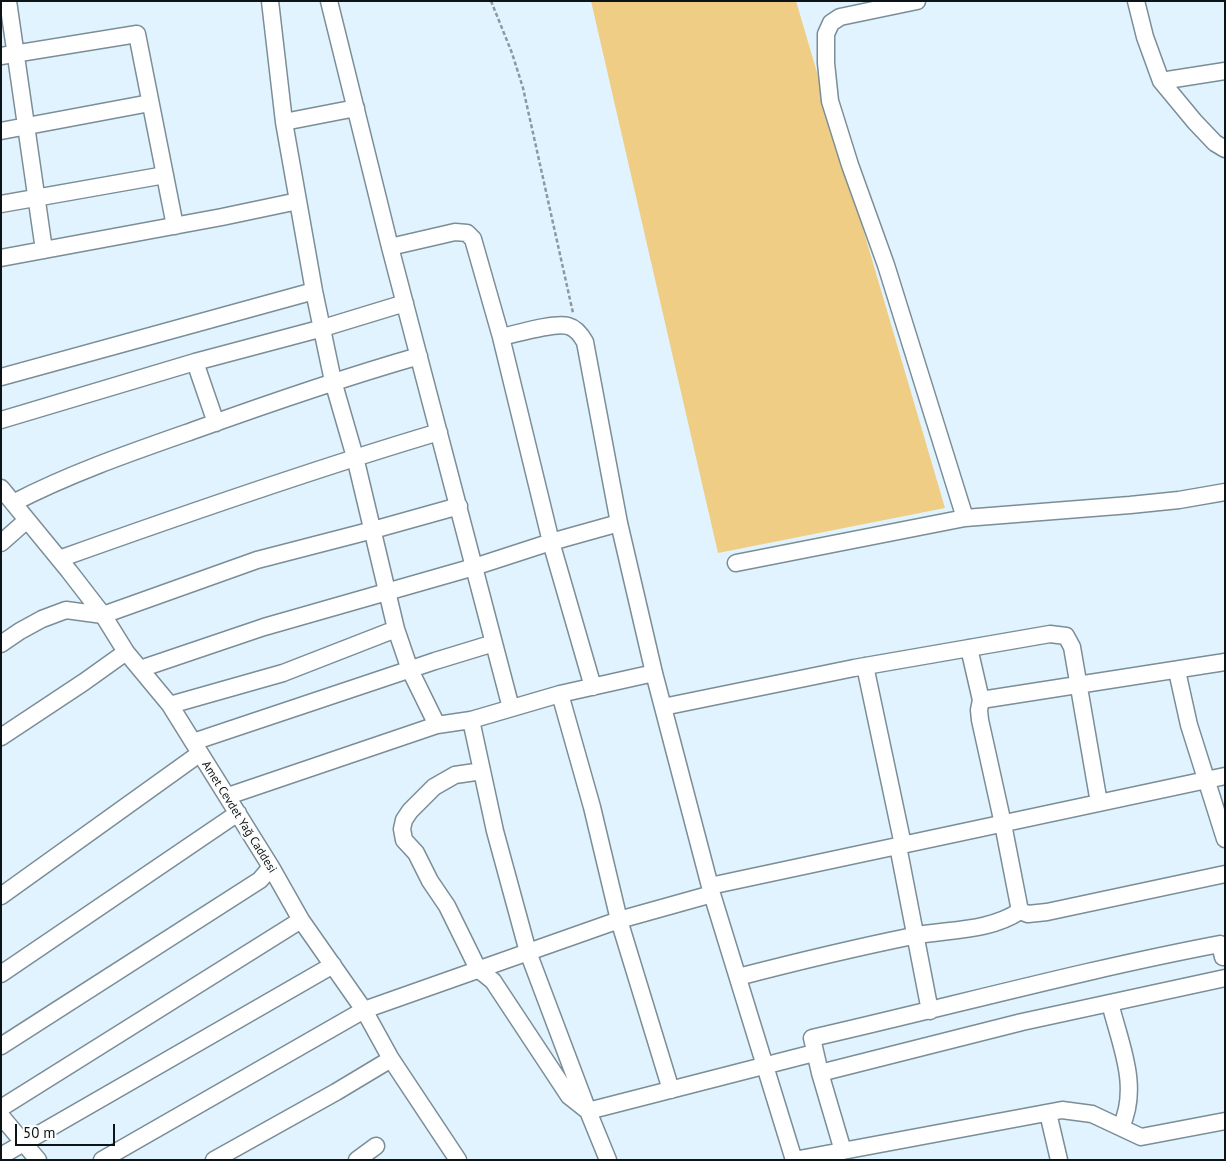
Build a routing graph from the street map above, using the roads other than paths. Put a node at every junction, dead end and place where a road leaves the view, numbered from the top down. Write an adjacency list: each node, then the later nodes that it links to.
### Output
1 (8, 1): 6 (street)
2 (270, 1): 11 (street)
3 (329, 1): 10 (street)
4 (917, 1): 39 (street)
5 (1136, 1): 8 (street)
6 (9, 55): 9 (street); 12 (street)
7 (1225, 71): 8 (street)
8 (1161, 81): 14 (street)
9 (150, 103): 12 (street); 15 (street)
10 (356, 108): 11 (street); 20 (street)
11 (284, 122): 17 (street)
12 (26, 127): 13 (street); 16 (street)
13 (1, 131)
14 (1225, 150)
15 (165, 175): 16 (street); 19 (street)
16 (36, 198): 18 (street); 21 (street)
17 (298, 201): 19 (street); 23 (street)
18 (1, 204)
19 (175, 226): 21 (street)
20 (390, 247): 24 (street); 26 (street)
21 (44, 250): 22 (street)
22 (1, 258)
23 (314, 291): 25 (street); 29 (street)
24 (404, 303): 25 (street); 27 (street)
25 (322, 328): 28 (street); 30 (street)
26 (501, 337): 41 (street); 43 (street)
27 (418, 356): 30 (street); 33 (street)
28 (195, 362): 31 (street); 32 (street)
29 (1, 376)
30 (333, 381): 32 (street); 34 (street)
31 (1, 420)
32 (216, 422): 37 (street)
33 (439, 432): 34 (street); 38 (street)
34 (356, 457): 42 (street); 45 (street)
35 (1, 488): 37 (street, Amet Cevdet Yağ Caddesi)
36 (1225, 492): 39 (street)
37 (13, 503): 40 (street, Amet Cevdet Yağ Caddesi)
38 (459, 506): 42 (street); 47 (street)
39 (965, 518): 46 (street)
40 (27, 520): 44 (street); 45 (street, Amet Cevdet Yağ Caddesi)
41 (619, 523): 43 (street); 60 (street)
42 (373, 530): 48 (street); 49 (street)
43 (551, 542): 47 (street); 62 (street)
44 (1, 543)
45 (59, 559): 49 (street, Amet Cevdet Yağ Caddesi)
46 (736, 563)
47 (474, 567): 48 (street); 51 (street)
48 (388, 592): 50 (street); 57 (street)
49 (103, 615): 52 (street); 54 (street, Amet Cevdet Yağ Caddesi)
50 (396, 629): 58 (street); 65 (street)
51 (494, 643): 58 (street); 67 (street)
52 (1, 644)
53 (969, 648): 56 (street); 61 (street); 64 (street)
54 (126, 652): 57 (street, Amet Cevdet Yağ Caddesi); 70 (street)
55 (1225, 662): 59 (street)
56 (865, 666): 66 (street); 80 (street)
57 (140, 670): 65 (street, Amet Cevdet Yağ Caddesi)
58 (410, 670): 69 (street); 71 (street)
59 (1177, 671): 61 (street); 74 (street)
60 (654, 673): 62 (street); 66 (street)
61 (1079, 686): 64 (street); 76 (street)
62 (593, 687): 63 (street)
63 (560, 694): 67 (street); 87 (street)
64 (981, 700): 78 (street)
65 (170, 705): 71 (street, Amet Cevdet Yağ Caddesi)
66 (663, 707): 83 (street)
67 (511, 708): 68 (street)
68 (471, 720): 69 (street); 72 (street)
69 (437, 725): 75 (street)
70 (1, 736)
71 (196, 748): 75 (street, Amet Cevdet Yağ Caddesi); 84 (street)
72 (482, 771): 89 (street); 92 (street)
73 (1225, 776): 74 (street)
74 (1207, 780): 76 (street); 79 (street)
75 (228, 796): 77 (street, Amet Cevdet Yağ Caddesi)
76 (1098, 803): 78 (street)
77 (238, 813): 81 (street, Amet Cevdet Yağ Caddesi); 93 (street)
78 (1003, 824): 80 (street); 85 (street)
79 (1225, 838)
80 (900, 846): 83 (street); 88 (street)
81 (271, 867): 86 (street, Amet Cevdet Yağ Caddesi); 99 (street)
82 (1225, 874): 85 (street)
83 (711, 890): 87 (street); 94 (street)
84 (1, 896)
85 (1020, 911): 88 (street)
86 (301, 920): 91 (street, Amet Cevdet Yağ Caddesi); 105 (street)
87 (618, 920): 89 (street); 104 (street)
88 (915, 936): 94 (street); 98 (street)
89 (528, 952): 92 (street); 106 (street)
90 (1224, 961): 98 (street)
91 (333, 965): 97 (street, Amet Cevdet Yağ Caddesi); 111 (street)
92 (478, 969): 97 (street); 106 (street)
93 (1, 974)
94 (738, 977): 102 (street)
95 (1225, 978): 96 (street)
96 (1110, 1003): 103 (street); 110 (street)
97 (364, 1010): 101 (street, Amet Cevdet Yağ Caddesi); 116 (street)
98 (930, 1011): 100 (street)
99 (1, 1046)
100 (814, 1053): 102 (street); 103 (street)
101 (391, 1059): 117 (street); 119 (street, Amet Cevdet Yağ Caddesi)
102 (766, 1065): 104 (street); 121 (street)
103 (820, 1073): 113 (street)
104 (671, 1090): 106 (street)
105 (1, 1108)
106 (588, 1111): 120 (street)
107 (1048, 1113): 110 (street); 113 (street); 122 (street)
108 (1, 1116): 111 (street)
109 (1225, 1121): 110 (street)
110 (1121, 1127)
111 (23, 1144): 114 (street); 115 (street)
112 (376, 1146): 118 (street)
113 (851, 1153): 121 (street)
114 (1, 1156)
115 (38, 1160)
116 (102, 1160)
117 (214, 1160)
118 (357, 1160)
119 (458, 1160)
120 (608, 1160)
121 (794, 1160)
122 (1059, 1160)

